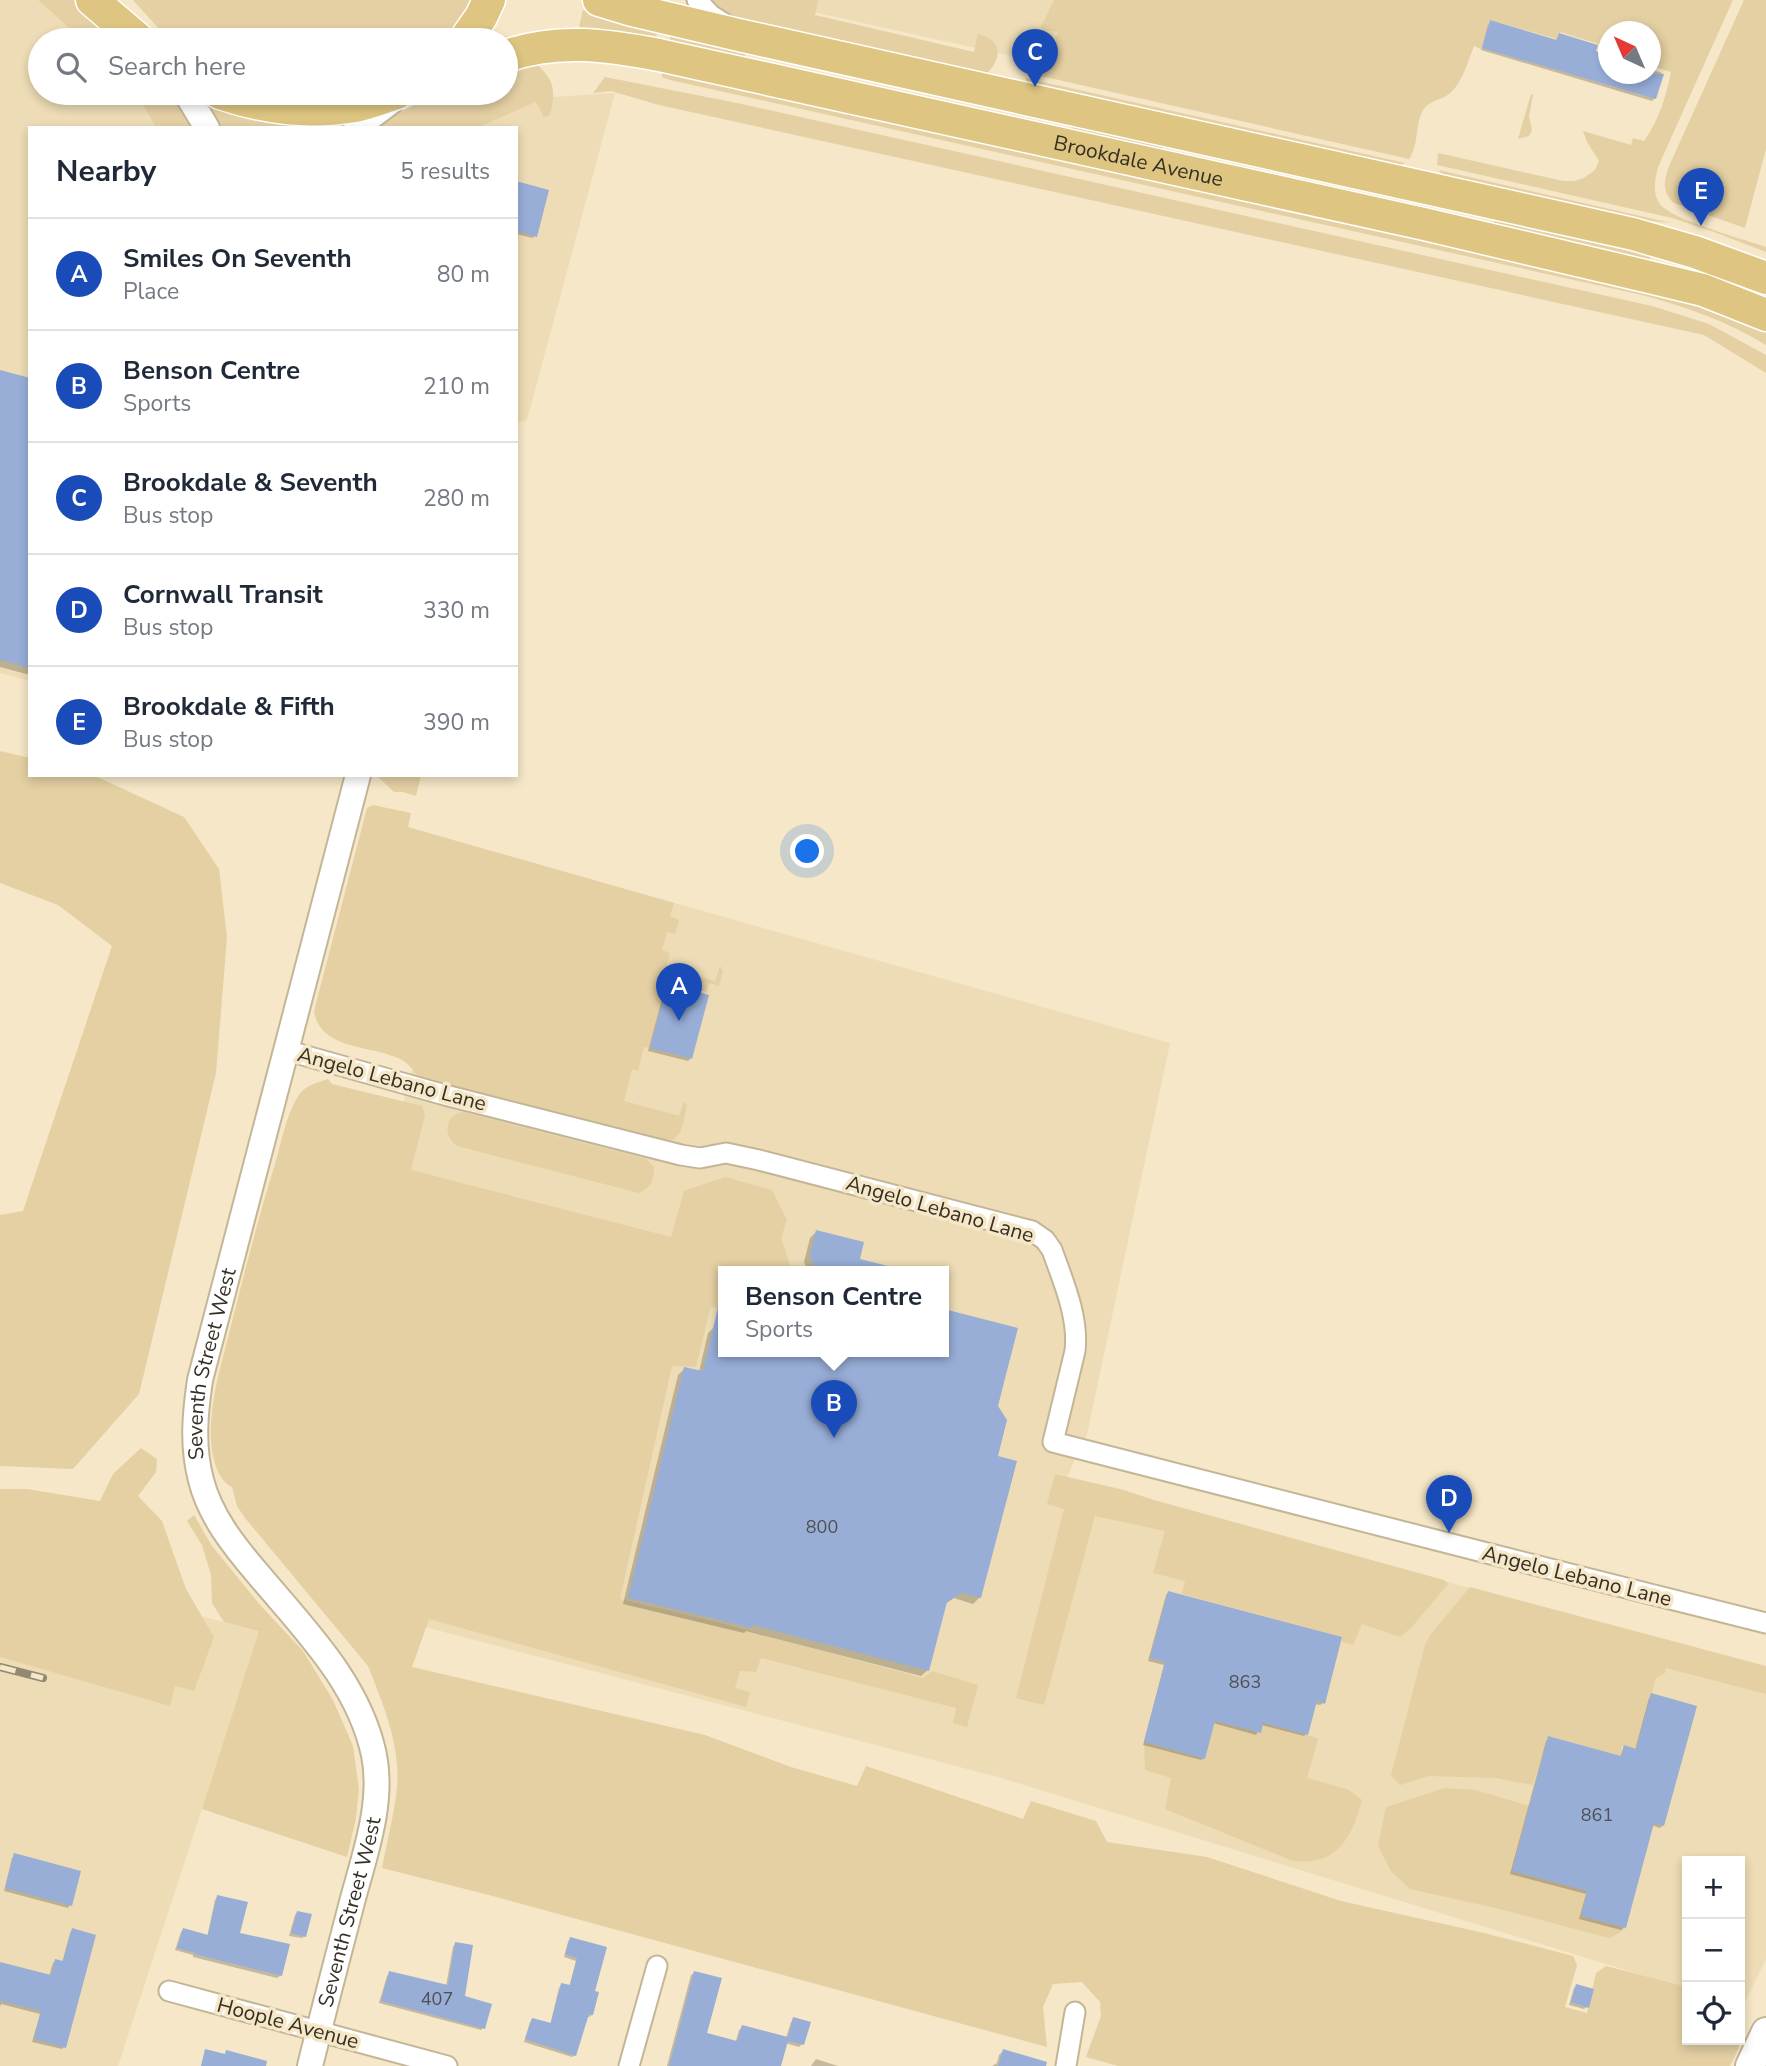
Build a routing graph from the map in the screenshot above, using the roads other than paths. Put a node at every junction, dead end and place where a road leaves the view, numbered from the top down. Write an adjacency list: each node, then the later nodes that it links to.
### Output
1 (92, 0): 6 (main road)
2 (118, 0): 7 (main road)
3 (489, 0): 8 (main road)
4 (697, 0): 9 (street)
5 (624, 3): 9 (main road, Brookdale Avenue)
6 (125, 28)
7 (132, 28)
8 (473, 28)
9 (743, 36): 17 (main road, Brookdale Avenue)
10 (518, 53): 18 (main road, Brookdale Avenue)
11 (193, 105): 15 (street)
12 (261, 105): 13 (main road)
13 (358, 105)
14 (388, 105): 16 (street)
15 (206, 126)
16 (359, 126)
17 (1766, 278)
18 (1766, 315)
19 (357, 777): 20 (street, Seventh Street West)
20 (285, 1050): 21 (street, Angelo Lebano Lane); 25 (street, Seventh Street West)
21 (1766, 1623)
22 (657, 1966): 29 (street)
23 (169, 1991): 25 (street, Hoople Avenue)
24 (1075, 2012): 30 (street)
25 (318, 2032): 27 (street, Seventh Street West); 28 (street, Hoople Avenue)
26 (1766, 2032): 31 (main road)
27 (310, 2066)
28 (447, 2066)
29 (628, 2066)
30 (1066, 2066)
31 (1750, 2066)

